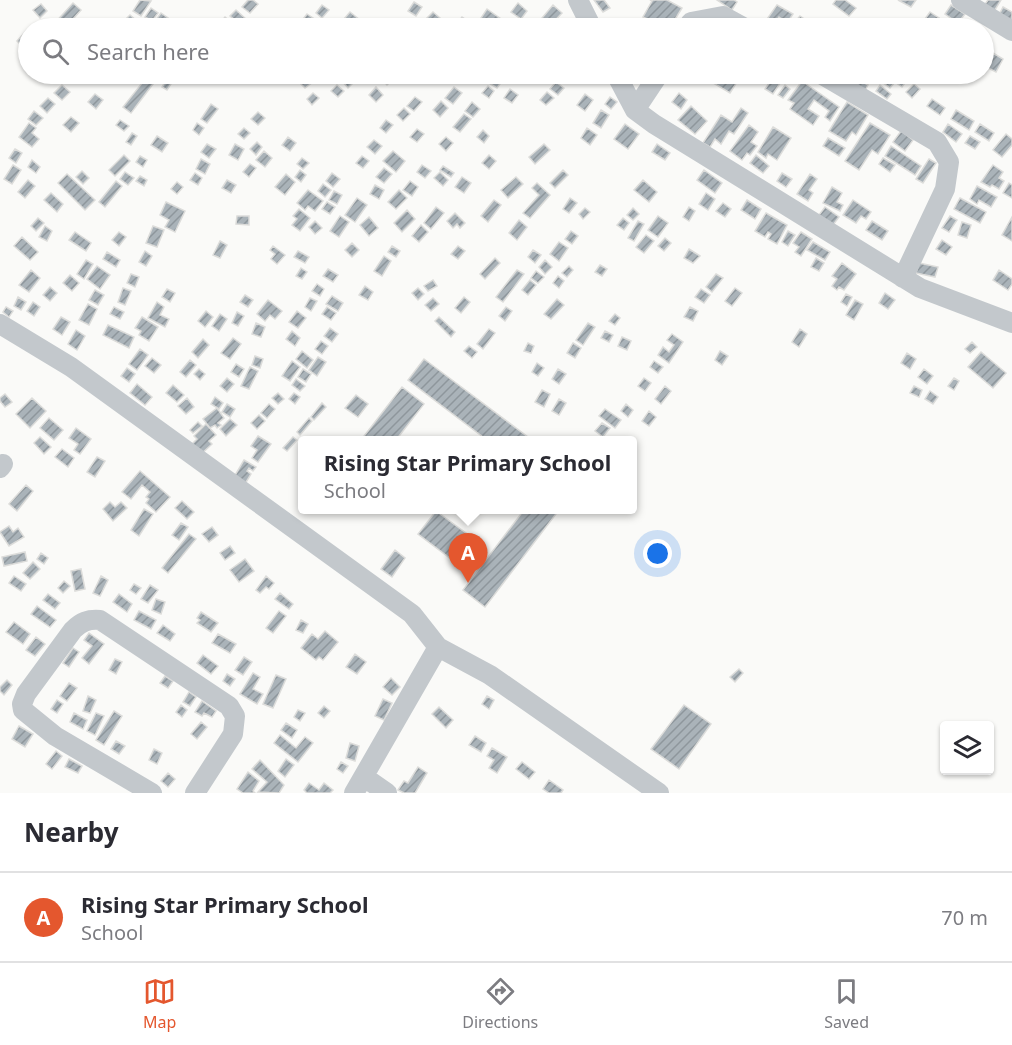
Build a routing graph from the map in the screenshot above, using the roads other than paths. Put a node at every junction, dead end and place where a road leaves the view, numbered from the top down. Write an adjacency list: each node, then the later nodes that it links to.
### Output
1 (578, 0): 3 (street)
2 (961, 0): 6 (street)
3 (587, 18)
4 (712, 18): 5 (street)
5 (727, 18)
6 (990, 18)
7 (994, 21): 8 (street)
8 (1012, 32)
9 (621, 84): 12 (street)
10 (652, 84): 12 (street)
11 (838, 84): 13 (street)
12 (635, 110): 13 (street)
13 (903, 278): 14 (street)
14 (1012, 323)
15 (0, 324): 16 (street)
16 (438, 647): 17 (street); 21 (street)
17 (359, 785): 20 (street)
18 (152, 793): 19 (street)
19 (195, 793)
20 (387, 793)
21 (658, 793)

